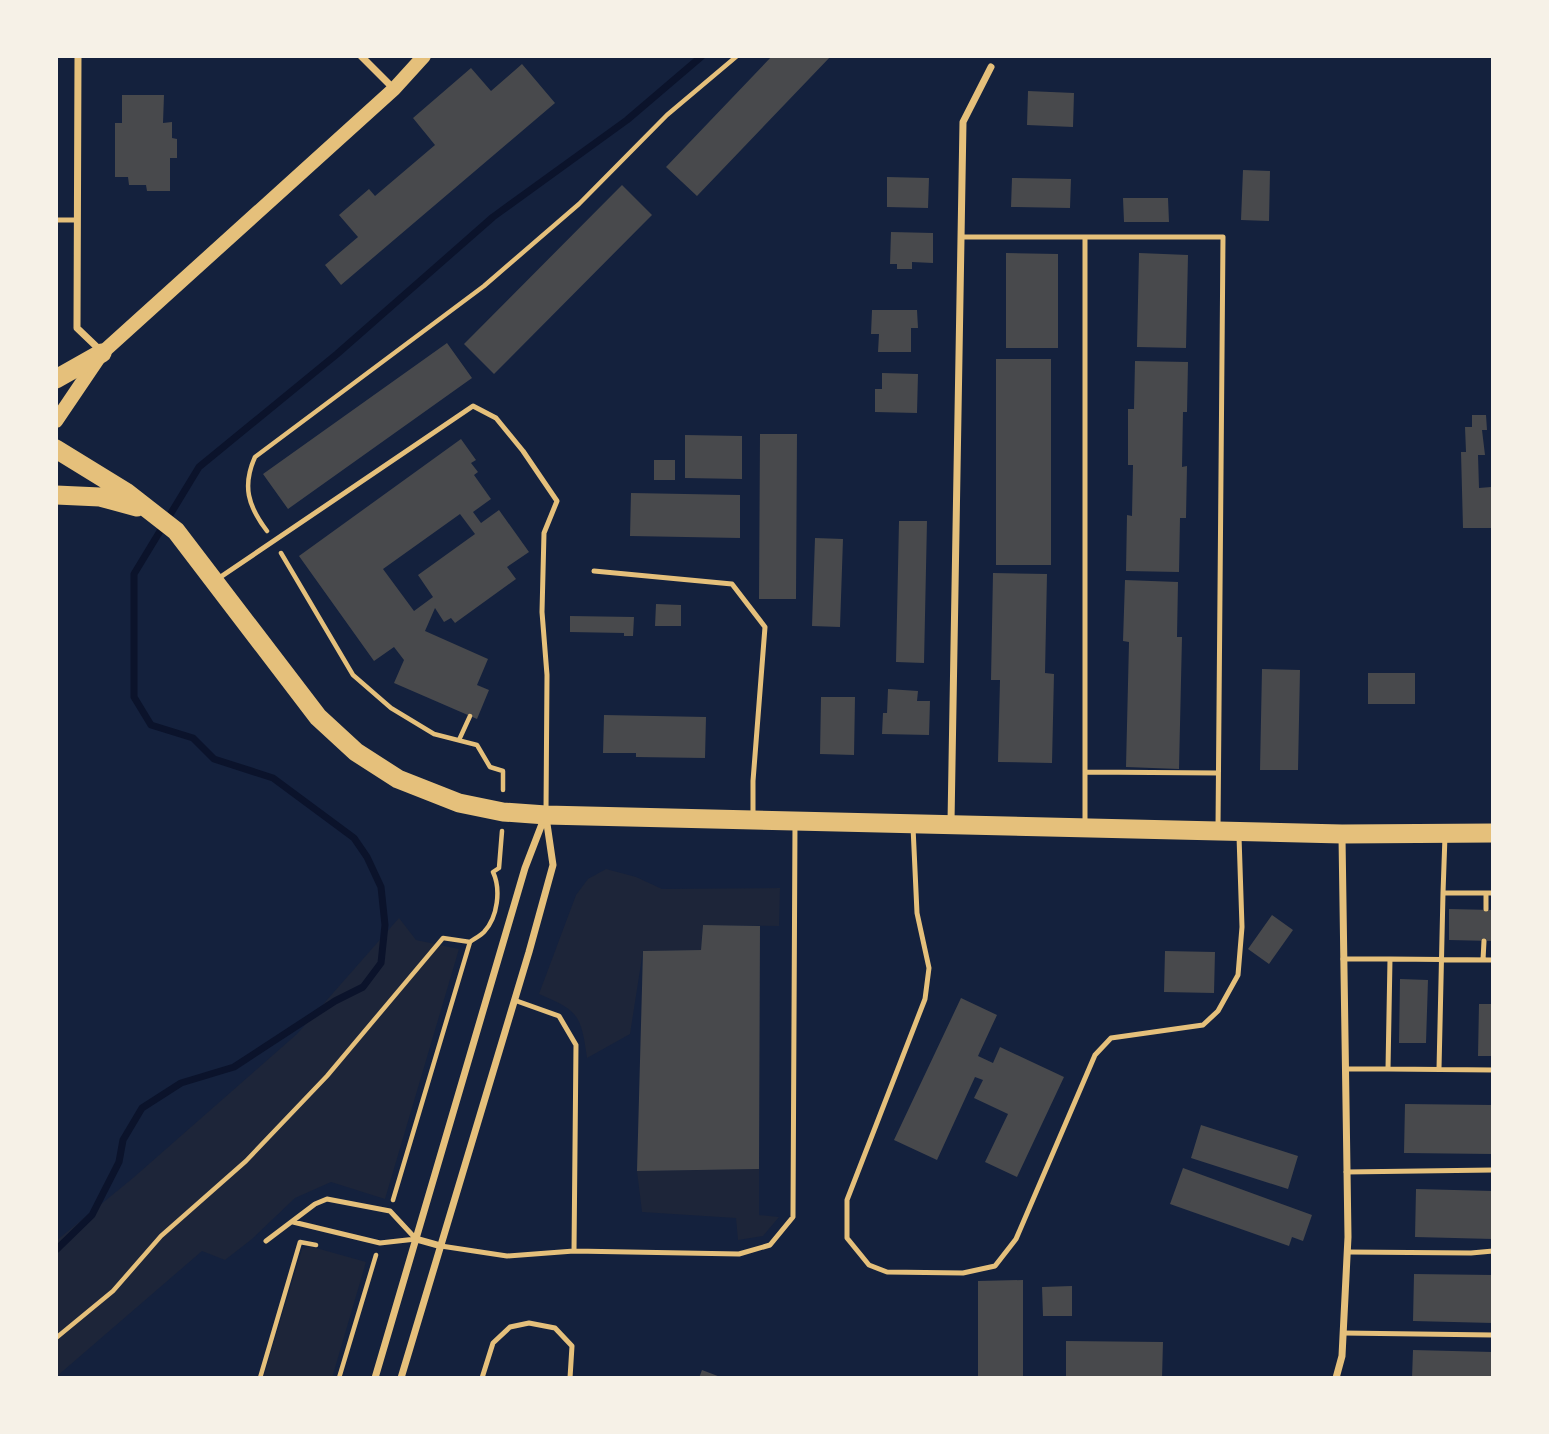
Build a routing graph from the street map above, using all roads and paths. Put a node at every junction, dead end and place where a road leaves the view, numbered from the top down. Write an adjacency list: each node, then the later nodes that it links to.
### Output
1 (78, 56): 8 (street)
2 (361, 56): 6 (street)
3 (424, 56): 6 (main road)
4 (737, 56): 17 (path)
5 (991, 67): 9 (street)
6 (394, 89): 11 (main road)
7 (56, 220): 8 (lane)
8 (77, 220): 11 (street)
9 (961, 237): 10 (lane); 29 (street)
10 (1085, 238): 22 (lane); 23 (lane)
11 (102, 353): 12 (highway); 13 (main road)
12 (56, 379)
13 (56, 421)
14 (56, 449): 16 (highway)
15 (56, 495): 16 (highway)
16 (151, 512): 19 (highway)
17 (274, 540): 19 (lane); 21 (path); 25 (lane)
18 (594, 571): 26 (lane)
19 (215, 581): 24 (highway)
20 (470, 716): 21 (path)
21 (459, 740): 24 (path)
22 (1085, 772): 23 (lane); 30 (lane)
23 (1219, 773): 31 (lane)
24 (503, 812): 25 (highway); 40 (path)
25 (546, 815): 26 (highway); 46 (street); 55 (street)
26 (752, 820): 27 (highway)
27 (795, 821): 28 (highway); 60 (lane)
28 (913, 824): 29 (highway); 32 (lane)
29 (951, 825): 30 (highway)
30 (1085, 828): 31 (highway)
31 (1218, 831): 32 (highway)
32 (1238, 832): 35 (highway)
33 (1446, 833): 34 (highway); 35 (highway); 36 (lane)
34 (1493, 833)
35 (1342, 834): 41 (street)
36 (1443, 893): 37 (lane); 43 (lane)
37 (1490, 893): 38 (lane)
38 (1486, 909)
39 (1484, 941): 44 (lane)
40 (470, 942): 53 (path); 67 (path)
41 (1343, 959): 42 (lane); 47 (street)
42 (1390, 959): 43 (lane); 48 (lane)
43 (1442, 960): 44 (lane); 49 (lane)
44 (1483, 960): 45 (lane)
45 (1493, 960)
46 (514, 1000): 58 (street); 60 (lane)
47 (1345, 1069): 48 (lane); 52 (street)
48 (1388, 1069): 49 (lane)
49 (1438, 1069): 50 (lane)
50 (1493, 1070)
51 (1493, 1170): 52 (lane)
52 (1346, 1172): 62 (street)
53 (390, 1211): 54 (lane); 55 (lane)
54 (293, 1222): 56 (lane); 57 (lane)
55 (416, 1239): 57 (lane); 58 (street); 70 (street)
56 (266, 1241)
57 (380, 1243): 64 (path)
58 (441, 1246): 60 (lane); 71 (street)
59 (324, 1247): 68 (path)
60 (574, 1251)
61 (1493, 1251): 62 (lane)
62 (1348, 1252): 65 (street)
63 (362, 1255): 64 (path)
64 (375, 1257): 69 (path)
65 (1343, 1333): 66 (lane); 74 (street)
66 (1493, 1335)
67 (56, 1338)
68 (260, 1378)
69 (339, 1378)
70 (375, 1378)
71 (401, 1378)
72 (482, 1378): 73 (lane)
73 (570, 1378)
74 (1336, 1378)

